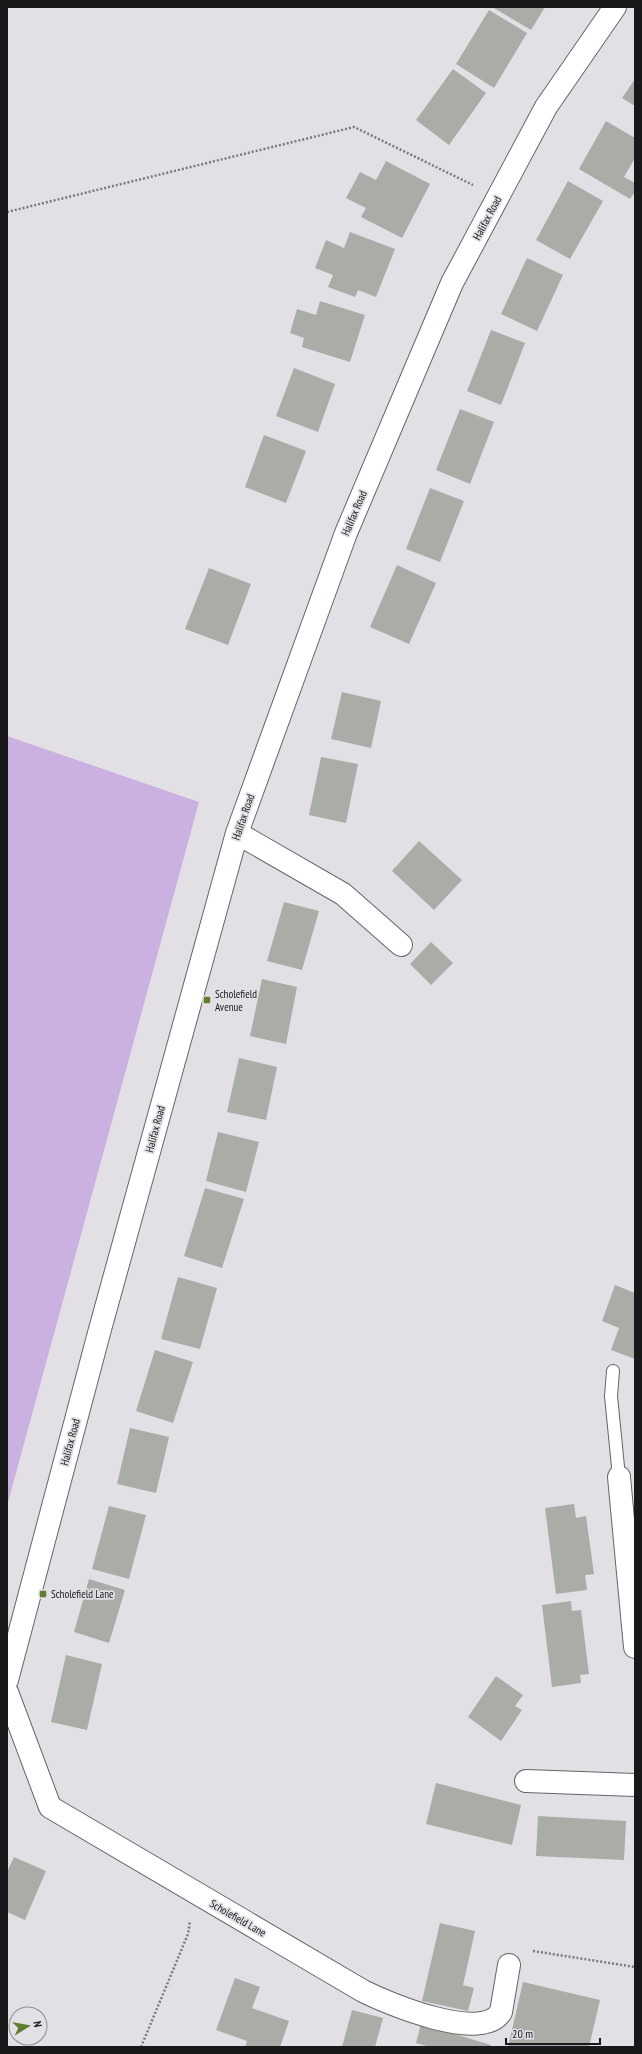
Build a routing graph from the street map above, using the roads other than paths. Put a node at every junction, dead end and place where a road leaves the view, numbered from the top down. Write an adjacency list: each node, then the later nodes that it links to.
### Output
1 (615, 7): 2 (street, Halifax Road)
2 (237, 833): 3 (street); 8 (street, Halifax Road)
3 (401, 945)
4 (613, 1372): 5 (lane)
5 (619, 1477): 6 (street)
6 (630, 1551): 7 (street)
7 (635, 1647)
8 (7, 1680)
9 (7, 1692): 12 (street, Scholefield Lane)
10 (526, 1781): 11 (street)
11 (635, 1785)
12 (509, 1965)

